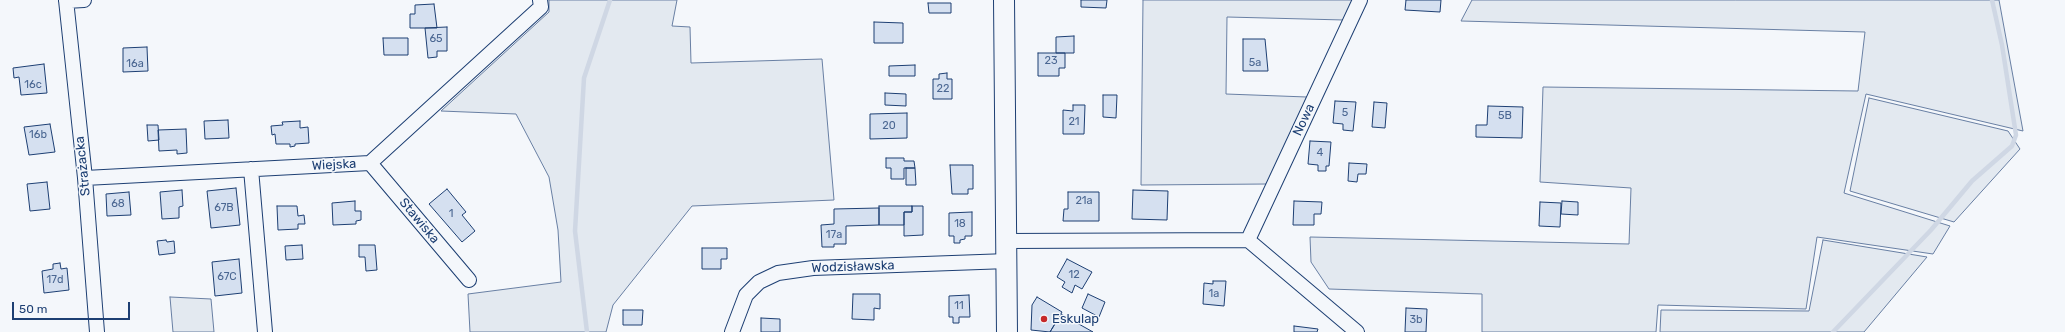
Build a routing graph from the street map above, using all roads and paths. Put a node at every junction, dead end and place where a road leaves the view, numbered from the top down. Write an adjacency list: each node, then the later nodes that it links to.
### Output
1 (84, 0): 5 (street)
2 (540, 0): 6 (street, Wiejska)
3 (1004, 0): 10 (street)
4 (1360, 0): 9 (street, Nowa)
5 (66, 1): 8 (street, Strażacka)
6 (370, 163): 7 (street, Wiejska); 12 (street, Stawiska)
7 (252, 169): 8 (street, Wiejska); 14 (street)
8 (85, 178): 13 (street, Strażacka)
9 (1248, 240): 10 (street); 17 (street)
10 (1007, 241): 11 (street)
11 (1008, 261): 15 (street, Wodzisławska); 16 (street)
12 (468, 280)
13 (98, 332)
14 (265, 332)
15 (732, 332)
16 (1007, 332)
17 (1357, 332)

